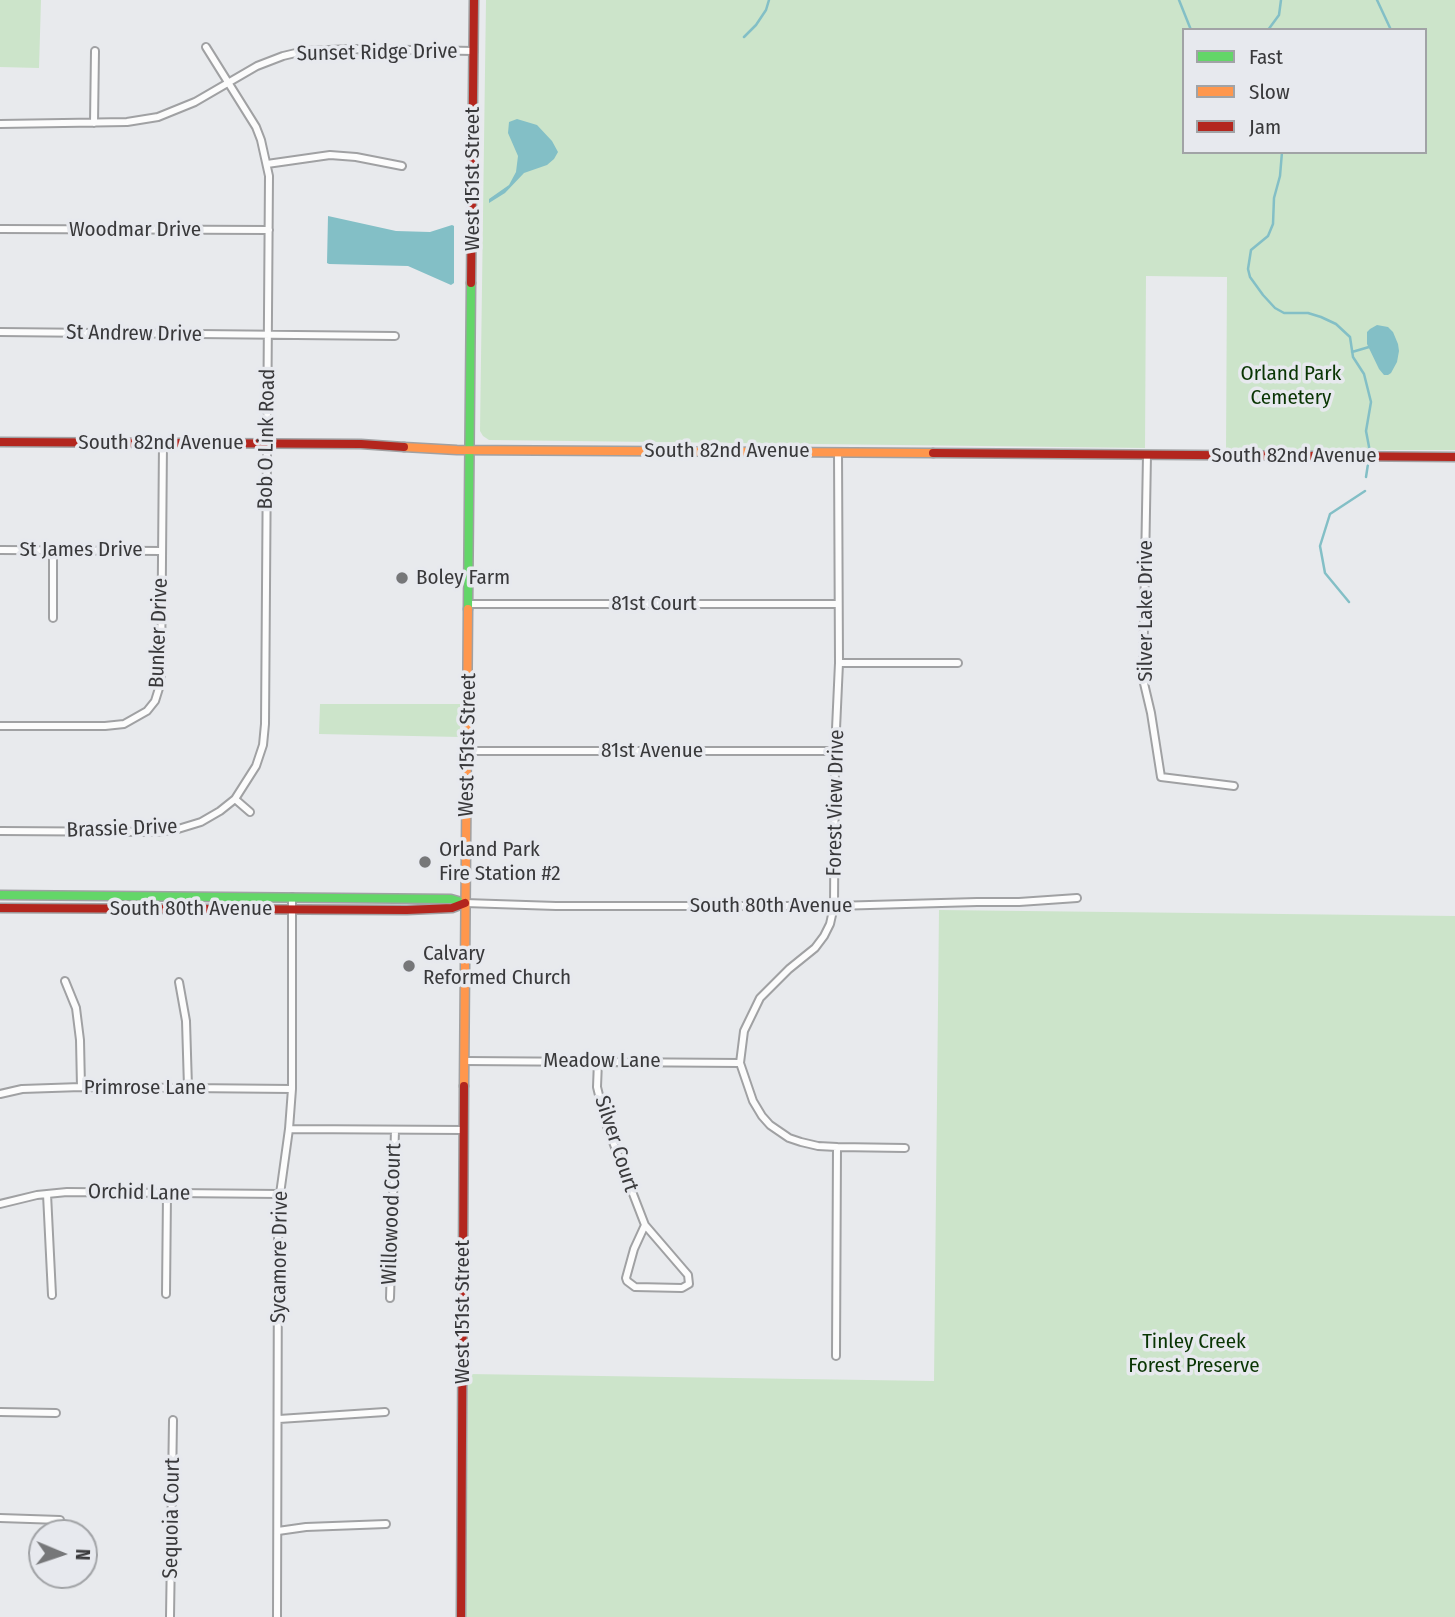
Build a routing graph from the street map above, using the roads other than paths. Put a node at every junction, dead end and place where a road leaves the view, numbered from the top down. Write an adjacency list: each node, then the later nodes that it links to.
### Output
1 (474, 0): 4 (street, West 151st Street)
2 (206, 47): 5 (street, Bob O Link Road)
3 (95, 51): 6 (street)
4 (474, 51): 5 (street, Sunset Ridge Drive); 18 (street, West 151st Street)
5 (228, 82): 6 (street, Sunset Ridge Drive); 8 (street, Bob O Link Road)
6 (94, 123): 7 (street, Sunset Ridge Drive)
7 (0, 124)
8 (267, 164): 9 (street); 11 (street, Bob O Link Road)
9 (402, 166)
10 (0, 229): 11 (street, Woodmar Drive)
11 (269, 230): 13 (street, Bob O Link Road)
12 (0, 332): 13 (street, St Andrew Drive)
13 (268, 335): 14 (street, St Andrew Drive); 17 (street, Bob O Link Road)
14 (395, 336)
15 (0, 442): 16 (street, South 82nd Avenue)
16 (163, 443): 17 (street, South 82nd Avenue); 24 (street, Bunker Drive)
17 (267, 443): 18 (street, South 82nd Avenue); 34 (street, Bob O Link Road)
18 (471, 449): 19 (street, South 82nd Avenue); 25 (street, West 151st Street)
19 (838, 452): 20 (street, South 82nd Avenue); 26 (street, Forest View Drive)
20 (1147, 454): 21 (street, South 82nd Avenue); 33 (street, Silver Lake Drive)
21 (1455, 457)
22 (0, 550): 23 (street, St James Drive)
23 (53, 550): 24 (street, St James Drive); 27 (street)
24 (162, 551): 30 (street, Bunker Drive)
25 (469, 604): 26 (street, 81st Court); 31 (street, West 151st Street)
26 (838, 604): 28 (street, Forest View Drive)
27 (53, 618)
28 (839, 663): 29 (street); 32 (street, Forest View Drive)
29 (958, 663)
30 (0, 726)
31 (468, 751): 32 (street, 81st Avenue); 40 (street, West 151st Street)
32 (835, 751): 41 (street, Forest View Drive)
33 (1234, 786)
34 (235, 799): 35 (street); 36 (street, Brassie Drive)
35 (250, 812)
36 (0, 831)
37 (0, 895): 38 (street, South 80th Avenue)
38 (292, 897): 40 (street, South 80th Avenue); 43 (street, Sycamore Drive)
39 (1077, 898): 41 (street, South 80th Avenue)
40 (466, 903): 41 (street, South 80th Avenue); 43 (street, South 80th Avenue); 46 (street, West 151st Street)
41 (834, 906): 48 (street, Forest View Drive)
42 (0, 908): 43 (street, South 80th Avenue)
43 (292, 910): 51 (street, Sycamore Drive)
44 (65, 981): 49 (street)
45 (179, 982): 50 (street)
46 (465, 1061): 47 (street, Meadow Lane); 55 (street, West 151st Street)
47 (598, 1061): 48 (street, Meadow Lane); 62 (street, Silver Court)
48 (740, 1063): 56 (street, Forest View Drive)
49 (81, 1087): 50 (street, Primrose Lane); 52 (street, Primrose Lane)
50 (188, 1087): 51 (street, Primrose Lane)
51 (292, 1089): 53 (street, Sycamore Drive)
52 (0, 1094)
53 (289, 1129): 54 (street); 60 (street, Sycamore Drive)
54 (395, 1130): 55 (street); 65 (street, Willowood Court)
55 (464, 1130): 78 (street, West 151st Street)
56 (837, 1147): 57 (street, Forest View Drive); 66 (street)
57 (905, 1147)
58 (47, 1194): 59 (street, Orchid Lane); 61 (street, Orchid Lane); 63 (street)
59 (167, 1194): 60 (street, Orchid Lane); 64 (street)
60 (280, 1194): 70 (street, Sycamore Drive)
61 (0, 1204)
62 (645, 1225): 62 (street, Silver Court)
63 (52, 1294)
64 (166, 1294)
65 (390, 1298)
66 (836, 1356)
67 (0, 1412): 69 (street)
68 (385, 1412): 70 (street)
69 (56, 1413)
70 (279, 1419): 75 (street, Sycamore Drive)
71 (173, 1420): 76 (street, Sequoia Court)
72 (0, 1518): 73 (street)
73 (30, 1519)
74 (386, 1524): 75 (street)
75 (278, 1531): 77 (street, Sycamore Drive)
76 (170, 1617)
77 (277, 1617)
78 (461, 1617)

